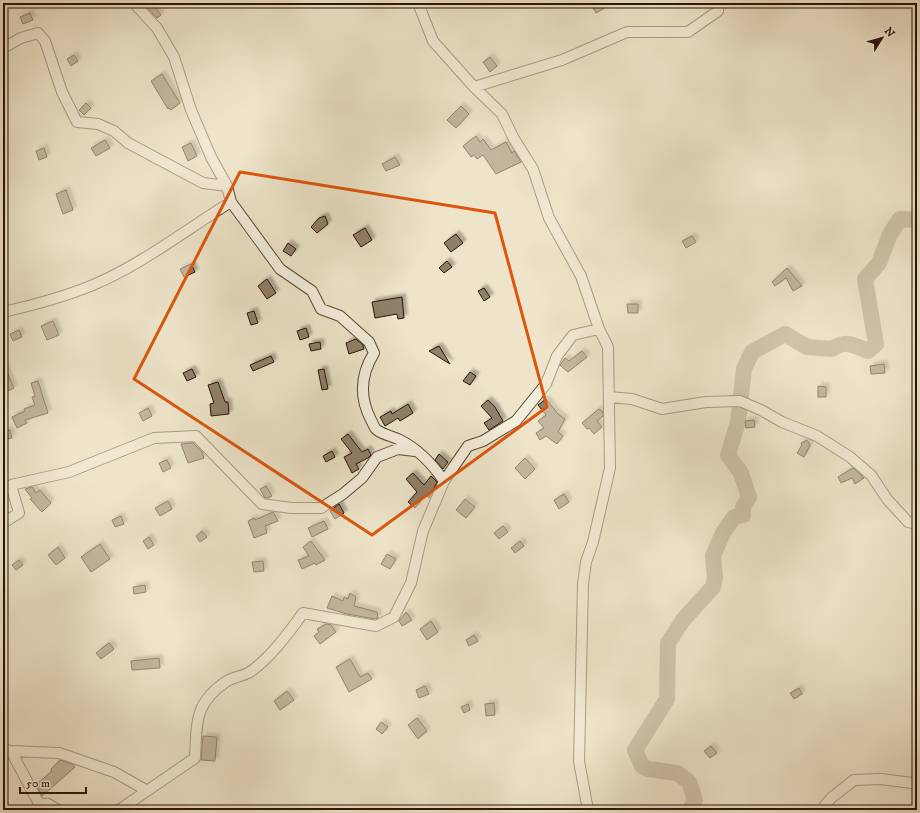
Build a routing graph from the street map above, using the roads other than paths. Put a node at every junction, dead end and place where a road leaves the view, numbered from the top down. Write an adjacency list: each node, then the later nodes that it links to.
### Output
1 (134, 3): 6 (street)
2 (418, 3): 5 (street)
3 (719, 3): 5 (street)
4 (3, 48): 6 (street)
5 (474, 87): 9 (street)
6 (227, 186): 7 (street)
7 (231, 202): 8 (street); 11 (street)
8 (3, 312)
9 (599, 329): 10 (street); 12 (street)
10 (609, 397): 14 (street); 20 (street)
11 (417, 451): 12 (street); 13 (street)
12 (444, 481): 17 (street)
13 (3, 524)
14 (917, 524)
15 (7, 750): 17 (street); 18 (street)
16 (917, 780): 21 (street)
17 (146, 790): 19 (street)
18 (58, 810)
19 (119, 810)
20 (588, 810)
21 (822, 810)

